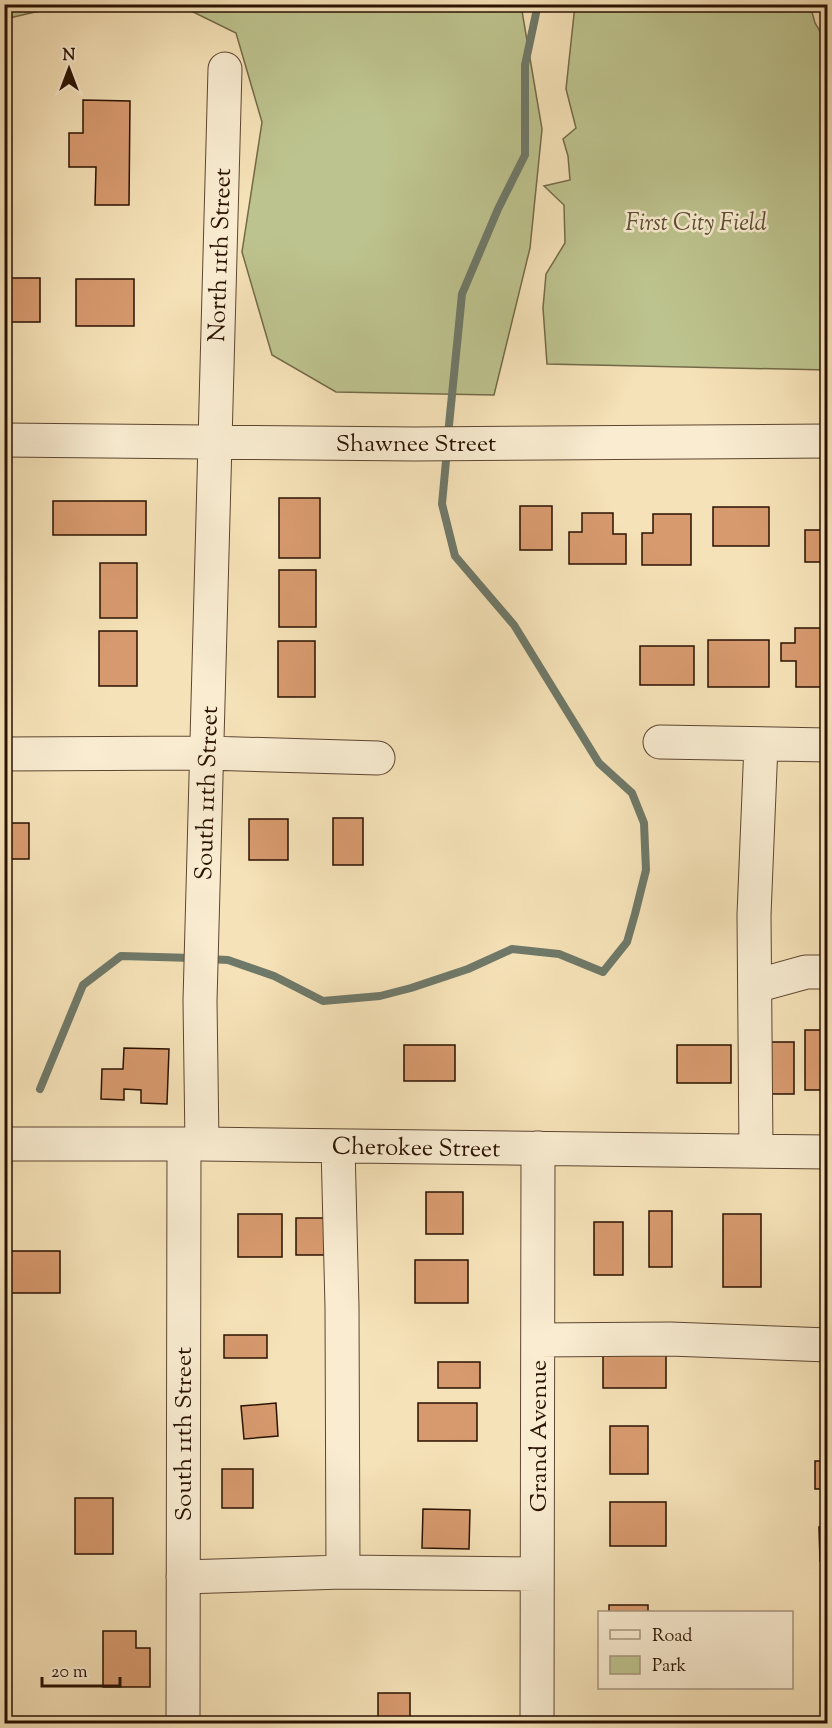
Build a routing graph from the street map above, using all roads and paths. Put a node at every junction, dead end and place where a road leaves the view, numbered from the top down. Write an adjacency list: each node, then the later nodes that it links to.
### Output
1 (225, 69): 3 (street, North 11th Street)
2 (4, 440): 3 (street, Shawnee Street)
3 (214, 441): 4 (street, Shawnee Street); 8 (street, South 11th Street)
4 (828, 441)
5 (660, 742): 6 (street)
6 (761, 744): 7 (street); 12 (street)
7 (828, 745)
8 (207, 753): 9 (street); 10 (street); 14 (street, South 11th Street)
9 (4, 754)
10 (378, 758)
11 (828, 972): 12 (street)
12 (755, 986): 17 (street)
13 (4, 1144): 14 (street, Cherokee Street)
14 (193, 1145): 15 (street, Cherokee Street); 23 (street, South 11th Street)
15 (338, 1146): 16 (street, Cherokee Street); 21 (street)
16 (538, 1148): 17 (street, Cherokee Street); 19 (street, Grand Avenue)
17 (756, 1151): 18 (street, Cherokee Street)
18 (828, 1152)
19 (538, 1340): 20 (street); 22 (street, Grand Avenue)
20 (828, 1345)
21 (343, 1572): 22 (street); 23 (street)
22 (537, 1574): 25 (street, Grand Avenue)
23 (183, 1577): 24 (street, South 11th Street)
24 (183, 1724)
25 (537, 1724)

